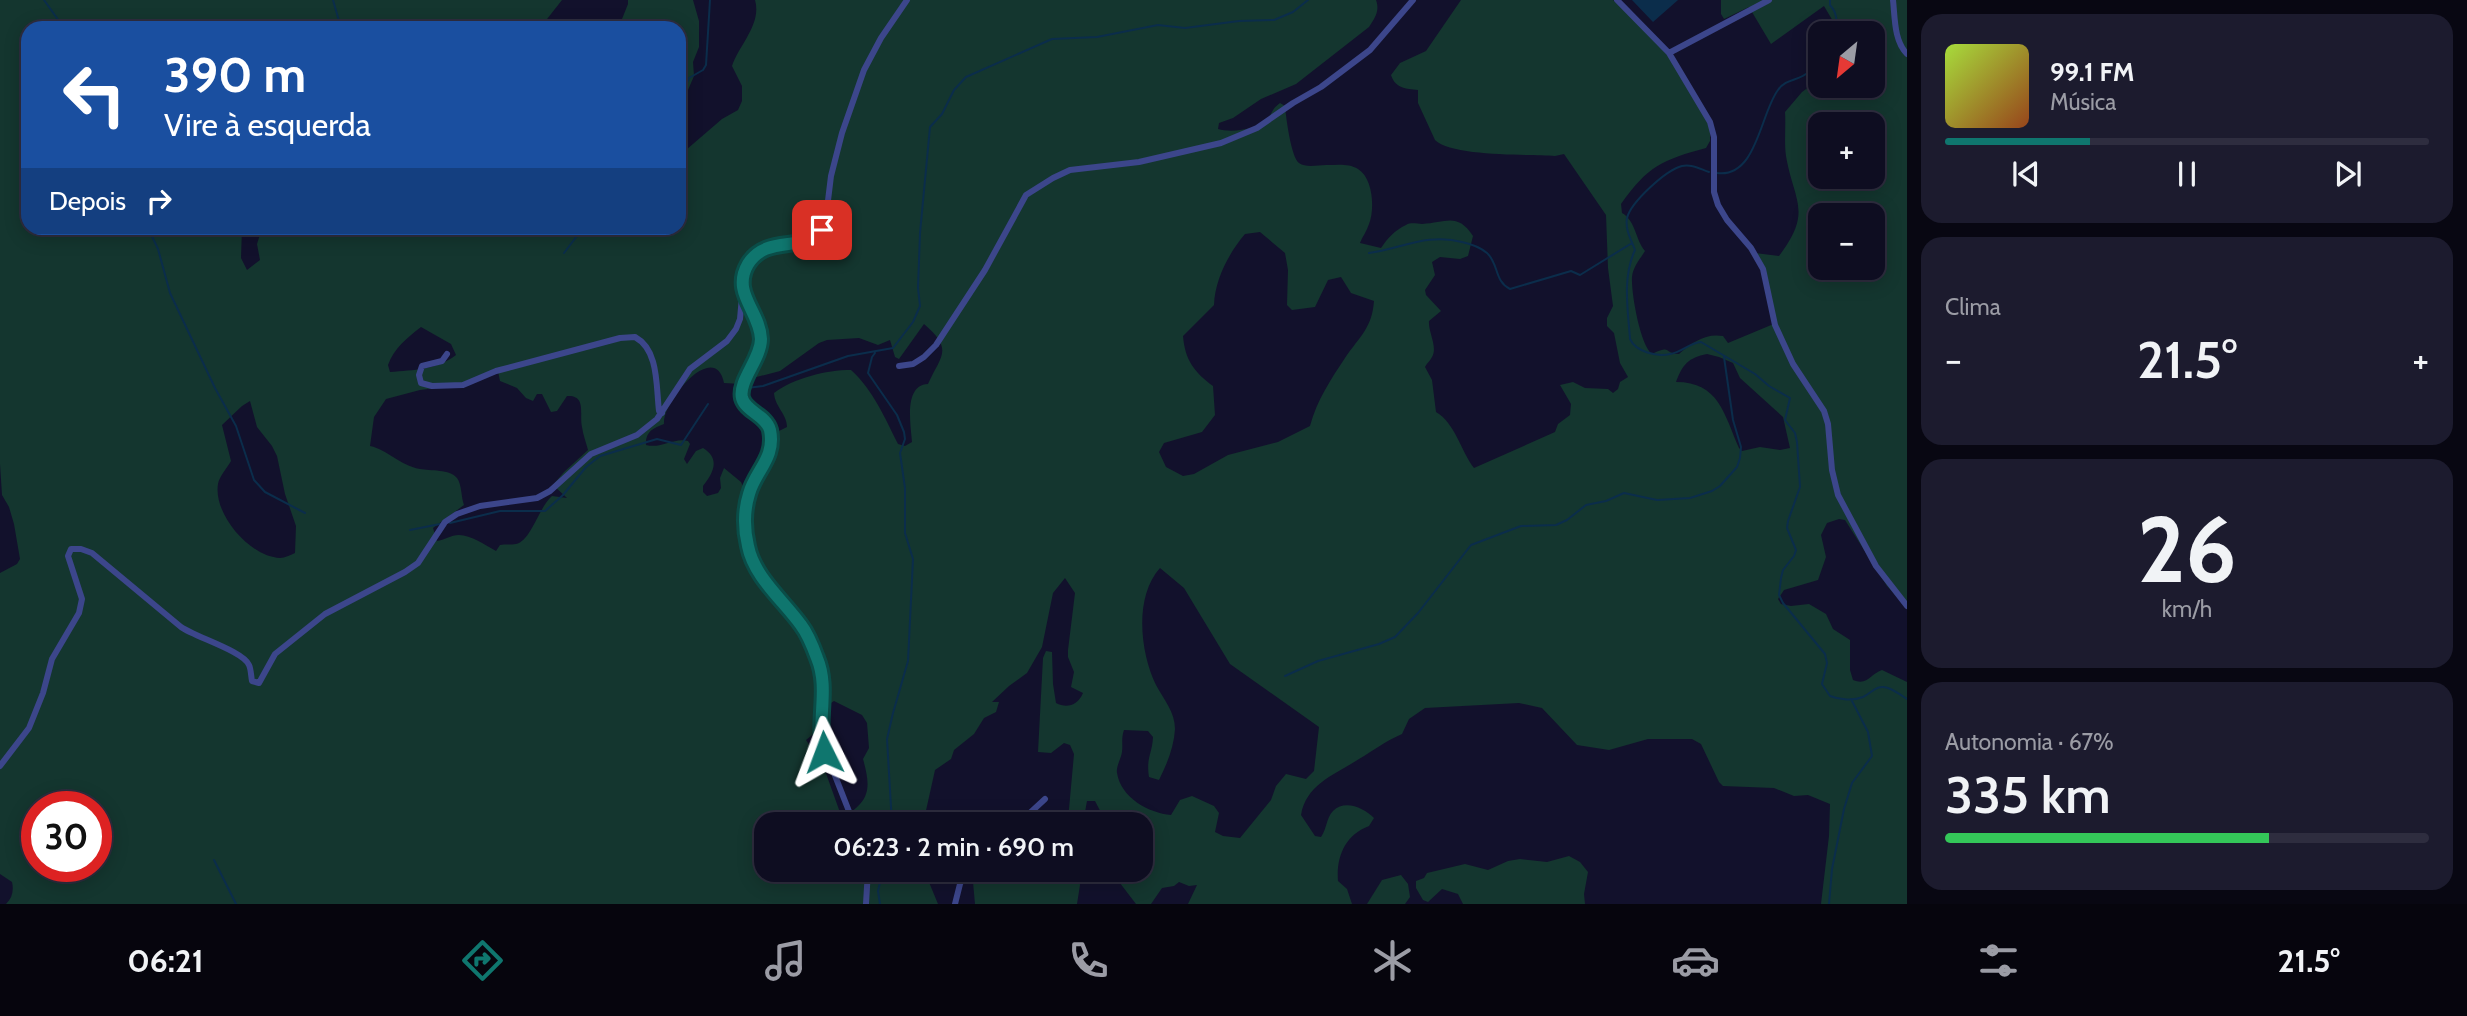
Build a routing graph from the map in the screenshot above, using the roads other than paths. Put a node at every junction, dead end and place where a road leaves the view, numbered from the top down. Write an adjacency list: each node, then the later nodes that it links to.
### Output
1 (907, 0): 8 (street)
2 (1413, 0): 10 (street)
3 (1617, 0): 6 (street)
4 (1769, 0): 6 (street)
5 (1894, 0): 7 (street)
6 (1669, 53): 12 (street)
7 (1907, 54)
8 (742, 290): 11 (street); 15 (street)
9 (447, 354): 11 (street)
10 (899, 366)
11 (662, 413): 13 (street)
12 (1907, 606)
13 (0, 766)
14 (1045, 799): 16 (street)
15 (849, 812)
16 (1031, 812)
17 (867, 882): 19 (street)
18 (961, 882): 20 (street)
19 (866, 904)
20 (955, 904)

